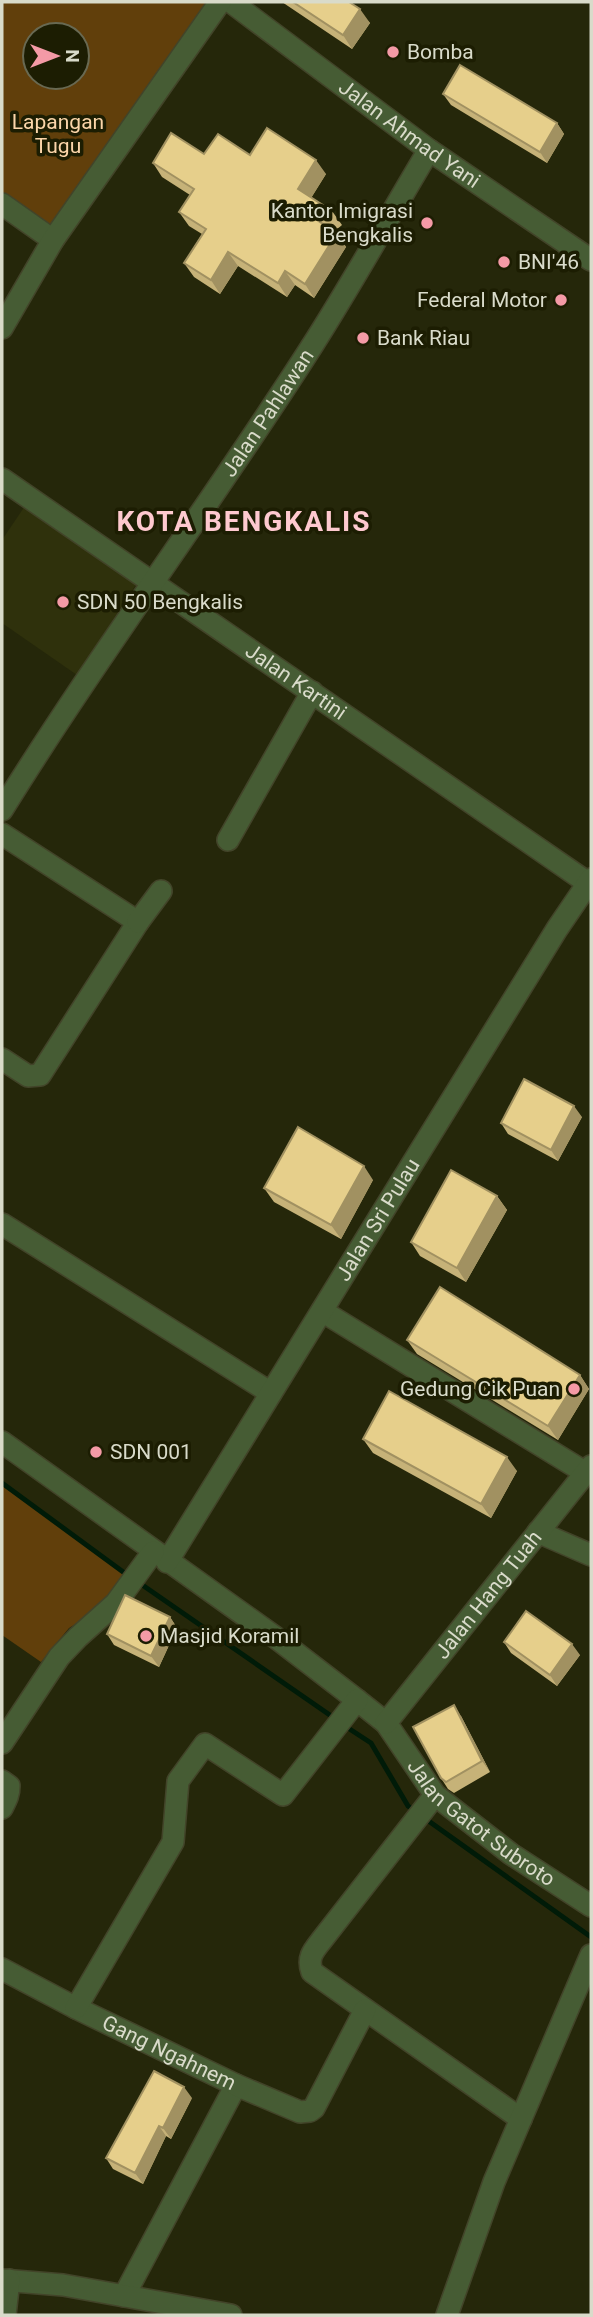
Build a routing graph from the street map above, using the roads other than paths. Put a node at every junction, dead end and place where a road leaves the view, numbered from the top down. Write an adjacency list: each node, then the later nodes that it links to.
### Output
1 (220, 2): 5 (street)
2 (232, 2): 3 (street, Jalan Ahmad Yani)
3 (429, 150): 6 (street, Jalan Ahmad Yani); 9 (street, Jalan Pahlawan)
4 (2, 204): 5 (street)
5 (53, 240): 7 (street)
6 (591, 260)
7 (2, 328)
8 (2, 479): 9 (street, Jalan Kartini)
9 (155, 582): 10 (street, Jalan Kartini); 11 (street, Jalan Pahlawan)
10 (312, 692): 13 (street); 14 (street, Jalan Kartini)
11 (4, 801)
12 (2, 834): 16 (street)
13 (228, 840)
14 (590, 882): 19 (street, Jalan Sri Pulau)
15 (161, 891): 16 (street)
16 (138, 922): 17 (street)
17 (2, 1059)
18 (2, 1224): 20 (street)
19 (322, 1311): 20 (street, Jalan Sri Pulau); 22 (street)
20 (271, 1393): 25 (street, Jalan Sri Pulau)
21 (2, 1442): 25 (street, Jalan Gatot Subroto)
22 (588, 1469): 23 (street, Jalan Hang Tuah)
23 (538, 1532): 24 (street); 27 (street, Jalan Hang Tuah)
24 (591, 1555)
25 (155, 1559): 26 (street, Jalan Gatot Subroto); 28 (street, Jalan Sri Pulau)
26 (352, 1705): 27 (street, Jalan Gatot Subroto); 35 (street)
27 (386, 1723): 30 (street, Jalan Gatot Subroto)
28 (2, 1743)
29 (2, 1781): 31 (street)
30 (427, 1806): 32 (street, Jalan Gatot Subroto); 36 (street)
31 (2, 1808)
32 (591, 1906)
33 (591, 1955): 38 (street)
34 (2, 1969): 35 (street, Gang Ngahnem)
35 (75, 2008): 37 (street, Gang Ngahnem)
36 (365, 2010): 37 (street); 38 (street)
37 (236, 2085): 40 (street, Gang Ngahnem)
38 (521, 2119): 43 (street)
39 (5, 2280): 40 (street); 41 (street)
40 (124, 2296): 42 (street)
41 (5, 2315)
42 (231, 2315)
43 (447, 2315)

